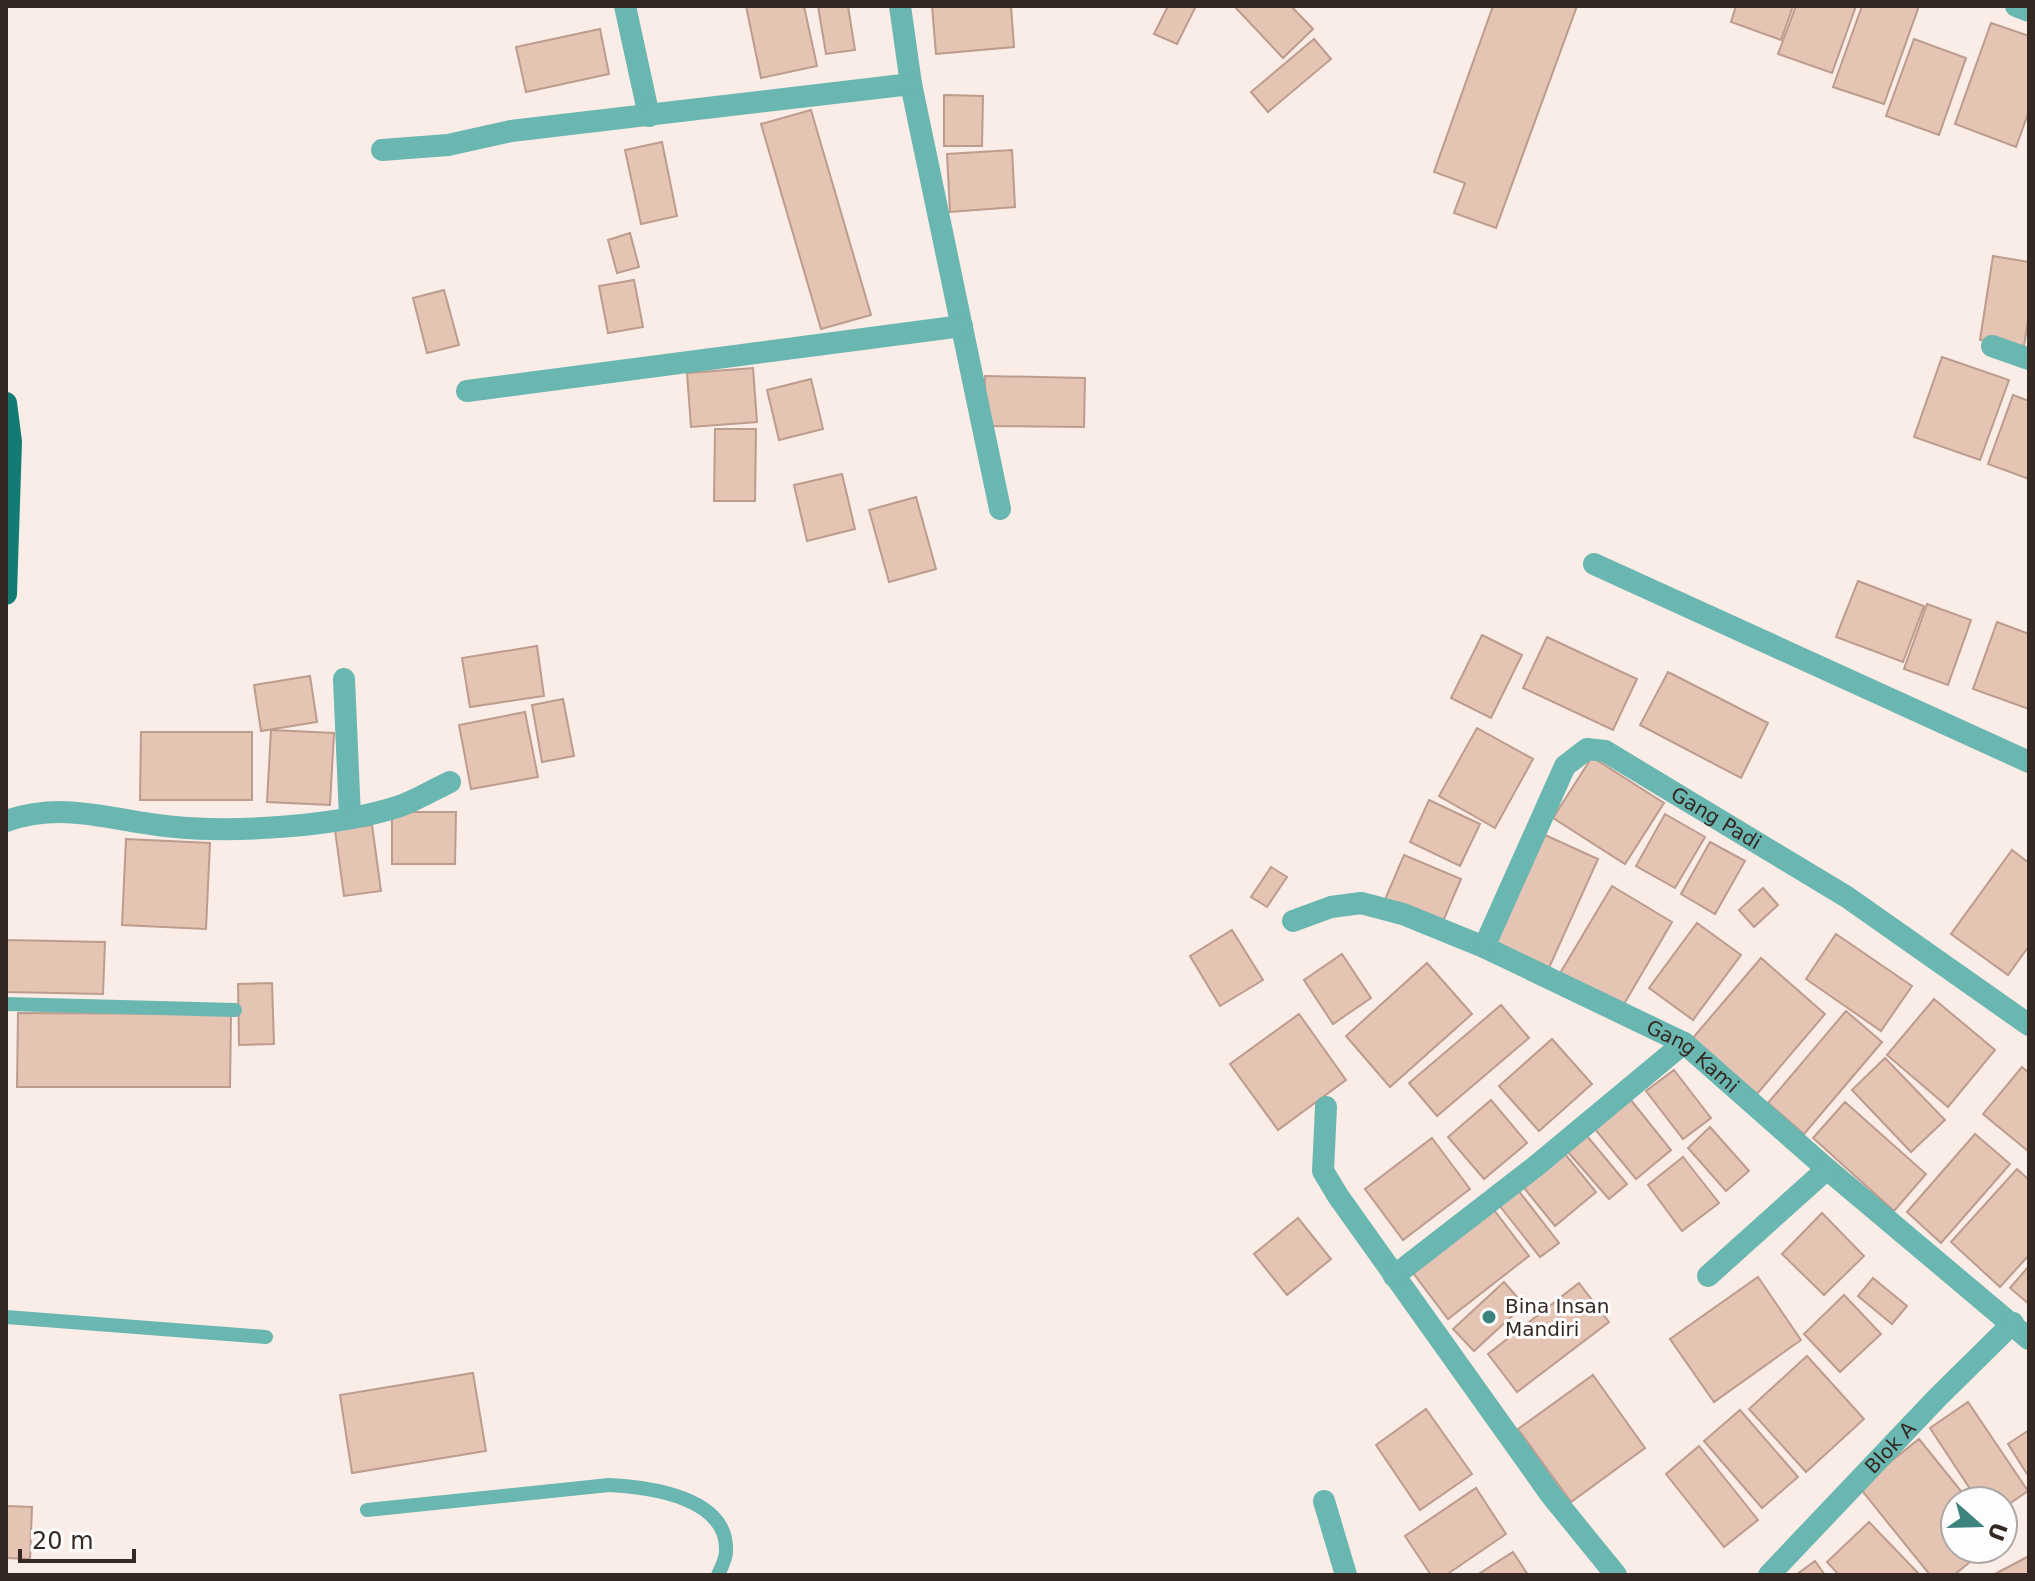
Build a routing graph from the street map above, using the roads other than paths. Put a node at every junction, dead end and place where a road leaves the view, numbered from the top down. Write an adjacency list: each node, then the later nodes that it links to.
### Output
1 (625, 6): 6 (street)
2 (900, 6): 5 (street)
3 (2016, 6): 4 (street)
4 (2029, 11)
5 (911, 84): 6 (street); 8 (street)
6 (649, 116): 7 (street)
7 (382, 150)
8 (962, 326): 11 (street); 13 (street)
9 (1992, 346): 10 (street)
10 (2029, 359)
11 (467, 391)
12 (6, 403): 15 (main road)
13 (1000, 509)
14 (1594, 564): 17 (street)
15 (6, 594)
16 (344, 679): 19 (street)
17 (2029, 762)
18 (450, 782): 19 (street)
19 (350, 817): 20 (street)
20 (6, 821)
21 (1293, 921): 22 (street, Gang Kami)
22 (1484, 947): 25 (street, Gang Padi); 26 (street, Gang Kami)
23 (6, 1004): 24 (lane)
24 (235, 1010)
25 (2029, 1025)
26 (1684, 1043): 28 (street, Gang Kami); 29 (street)
27 (1326, 1107): 29 (street)
28 (1827, 1169): 30 (street); 32 (street, Gang Kami)
29 (1394, 1276): 38 (street)
30 (1708, 1276)
31 (6, 1317): 33 (lane)
32 (2021, 1331): 39 (street, Blok A)
33 (266, 1337)
34 (1324, 1501): 37 (street)
35 (367, 1510): 36 (lane)
36 (718, 1575)
37 (1346, 1575)
38 (1616, 1575)
39 (1769, 1575)

